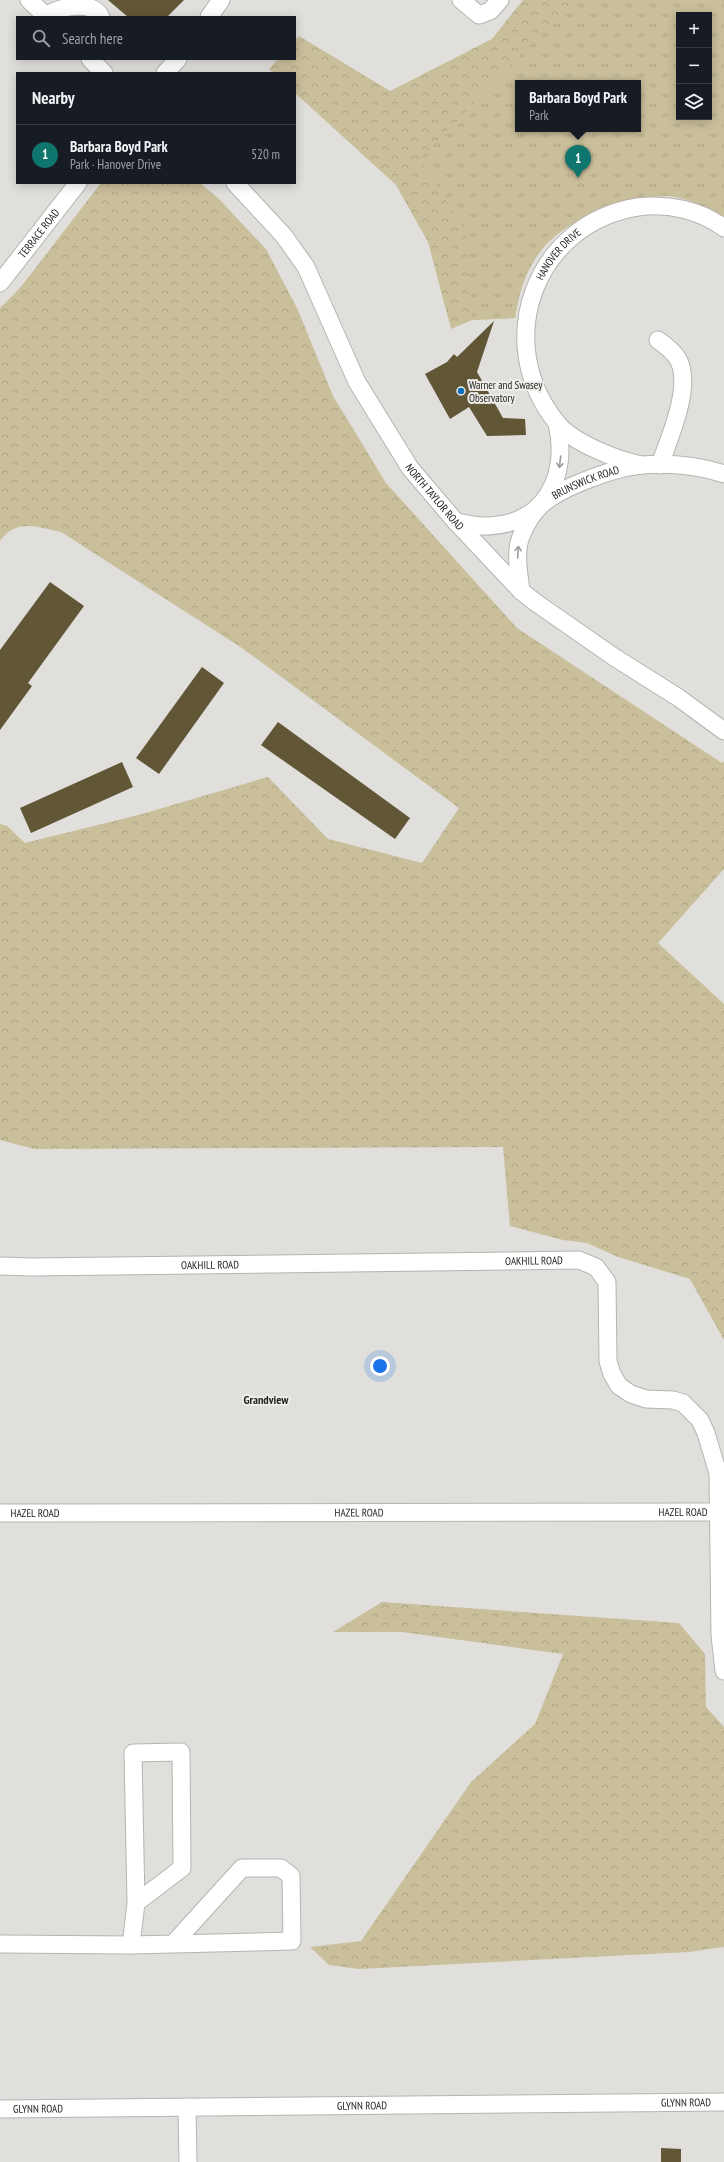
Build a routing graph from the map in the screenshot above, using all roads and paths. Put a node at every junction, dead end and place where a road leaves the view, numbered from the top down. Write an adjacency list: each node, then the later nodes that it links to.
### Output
1 (29, 0): 5 (street)
2 (221, 0): 7 (street)
3 (461, 0): 4 (street)
4 (500, 0)
5 (46, 16): 6 (street)
6 (100, 16)
7 (210, 16)
8 (91, 60): 10 (street)
9 (177, 60): 11 (street)
10 (103, 72)
11 (167, 72)
12 (77, 184): 15 (street, TERRACE ROAD)
13 (236, 184): 22 (street, NORTH TAYLOR ROAD)
14 (724, 228): 17 (street, HANOVER DRIVE)
15 (2, 278)
16 (658, 340): 19 (street)
17 (557, 423): 18 (street, HANOVER DRIVE); 21 (street, HANOVER DRIVE, one-way to 21)
18 (642, 465): 19 (street, BRUNSWICK ROAD); 21 (street, BRUNSWICK ROAD)
19 (660, 465): 20 (street, BRUNSWICK ROAD)
20 (724, 474)
21 (540, 506): 22 (street, HANOVER DRIVE); 23 (street, BRUNSWICK ROAD, one-way to 21)
22 (456, 522): 23 (street, NORTH TAYLOR ROAD)
23 (521, 591): 24 (street, NORTH TAYLOR ROAD)
24 (724, 731)
25 (0, 1266): 26 (street, OAKHILL ROAD)
26 (718, 1512): 27 (street, HAZEL ROAD); 28 (street, OAKHILL ROAD)
27 (0, 1513)
28 (724, 1671)
29 (136, 1903): 29 (street); 32 (street)
30 (0, 1944): 32 (street)
31 (173, 1944): 31 (street); 32 (street)
32 (131, 1945)
33 (724, 2102): 34 (street, GLYNN ROAD)
34 (187, 2107): 35 (street, GLYNN ROAD); 36 (street)
35 (0, 2109)
36 (188, 2162)

